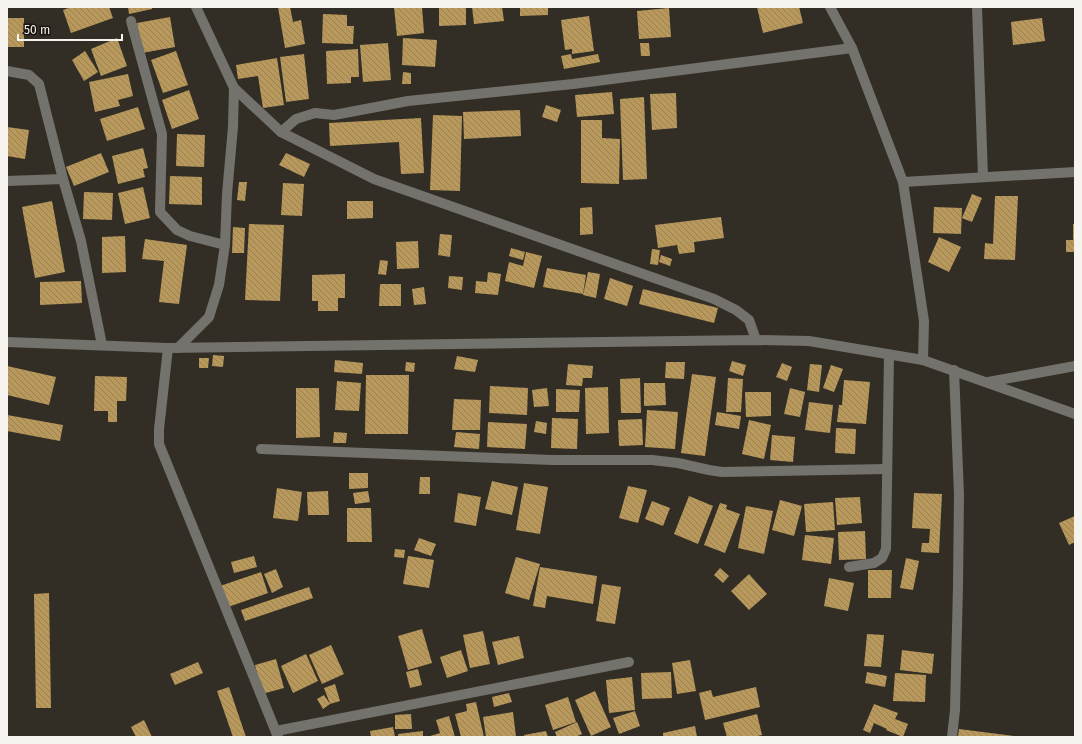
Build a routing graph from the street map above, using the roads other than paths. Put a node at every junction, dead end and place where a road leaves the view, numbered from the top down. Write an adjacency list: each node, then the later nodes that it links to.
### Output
1 (196, 7): 7 (street)
2 (830, 7): 5 (street)
3 (977, 7): 10 (street)
4 (131, 21): 14 (street)
5 (852, 48): 8 (street); 13 (street)
6 (7, 71): 11 (street)
7 (234, 88): 8 (street); 14 (street)
8 (280, 132): 15 (street)
9 (1075, 172): 10 (street)
10 (983, 177): 13 (street)
11 (63, 179): 12 (street); 17 (street)
12 (7, 181)
13 (903, 182): 20 (street)
14 (224, 245): 18 (street)
15 (756, 340): 18 (street); 19 (street)
16 (7, 342): 17 (street)
17 (102, 345): 18 (street)
18 (173, 348): 29 (street)
19 (889, 354): 20 (street); 26 (street)
20 (922, 360): 22 (street)
21 (1075, 366): 23 (street)
22 (954, 370): 23 (street); 30 (street)
23 (988, 382): 24 (street)
24 (1075, 414)
25 (261, 449): 26 (street)
26 (887, 469): 27 (street)
27 (850, 567)
28 (629, 662): 29 (street)
29 (277, 734)
30 (952, 737)

